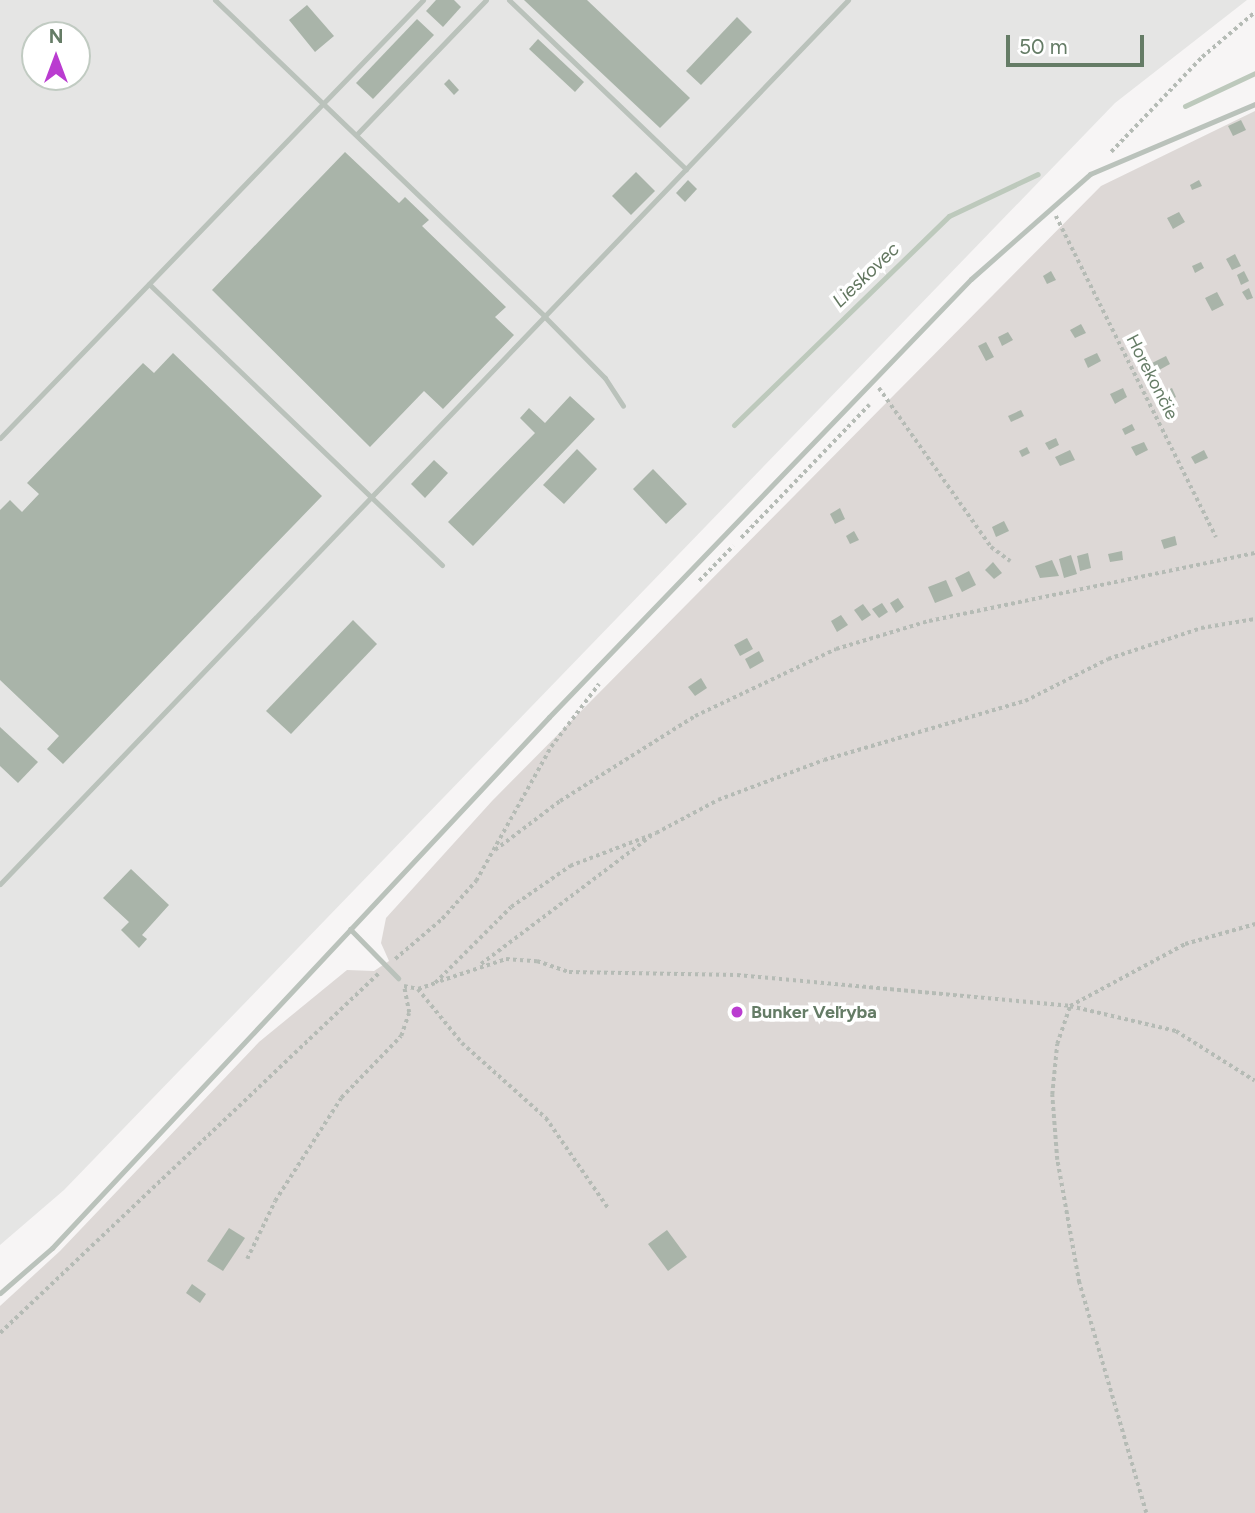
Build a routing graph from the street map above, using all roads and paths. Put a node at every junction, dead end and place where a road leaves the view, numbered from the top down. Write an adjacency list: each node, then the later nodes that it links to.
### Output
1 (215, 0): 7 (lane)
2 (423, 0): 7 (lane)
3 (486, 0): 9 (lane)
4 (509, 0): 11 (lane)
5 (848, 0): 11 (lane)
6 (1255, 12): 10 (path)
7 (325, 103): 9 (lane); 15 (lane)
8 (1255, 104): 12 (lane)
9 (357, 134): 16 (lane)
10 (1108, 154)
11 (685, 169): 16 (lane)
12 (1071, 190): 13 (path); 17 (lane)
13 (1048, 222)
14 (1063, 230): 23 (path, Horekončie)
15 (149, 284): 21 (lane); 22 (lane)
16 (544, 316): 20 (lane); 22 (lane)
17 (874, 381): 19 (path); 34 (lane)
18 (891, 381): 19 (path)
19 (881, 391): 25 (path); 27 (path)
20 (623, 406)
21 (0, 438)
22 (371, 497): 26 (lane); 32 (lane)
23 (1216, 537)
24 (1255, 553): 31 (path)
25 (1010, 561)
26 (442, 565)
27 (693, 587)
28 (1255, 619): 30 (path)
29 (607, 675): 31 (path)
30 (656, 833): 36 (path); 39 (path)
31 (493, 851): 35 (path)
32 (0, 884)
33 (1255, 924): 42 (path)
34 (350, 929): 38 (lane); 46 (lane)
35 (393, 960)
36 (478, 965): 39 (path); 42 (path)
37 (383, 969): 47 (path)
38 (398, 978): 40 (path)
39 (435, 983): 41 (path)
40 (404, 986): 41 (path); 45 (path)
41 (418, 989): 44 (path)
42 (1070, 1006): 43 (path); 48 (path)
43 (1255, 1081)
44 (608, 1208)
45 (247, 1259)
46 (0, 1293)
47 (0, 1333)
48 (1146, 1513)

